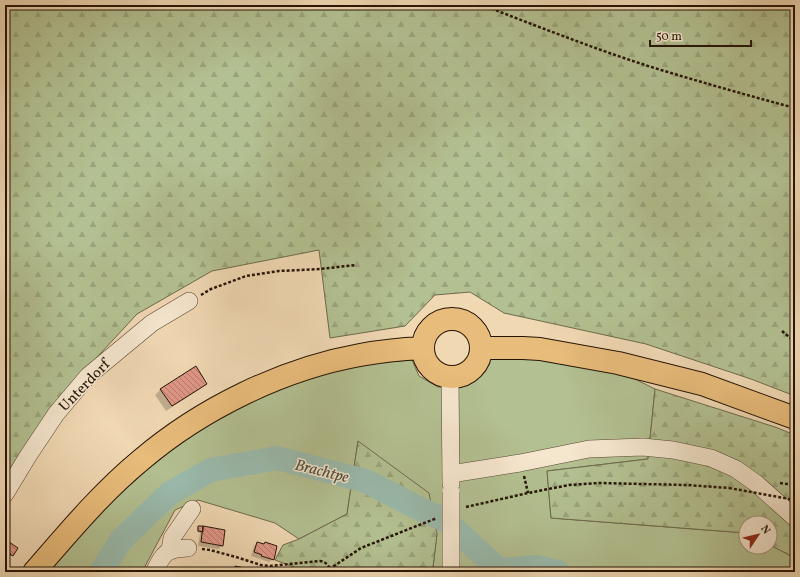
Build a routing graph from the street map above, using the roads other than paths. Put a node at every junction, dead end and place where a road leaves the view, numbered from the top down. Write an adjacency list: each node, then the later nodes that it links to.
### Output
1 (189, 301): 7 (street, Unterdorf)
2 (423, 348): 3 (main road); 4 (main road); 12 (main road)
3 (481, 348): 4 (main road); 5 (main road)
4 (450, 377): 6 (street)
5 (795, 418)
6 (451, 474): 9 (street); 14 (street, bridge)
7 (5, 494)
8 (192, 509): 11 (street)
9 (795, 518)
10 (188, 548): 11 (street)
11 (170, 550): 13 (street)
12 (34, 572)
13 (154, 572)
14 (451, 572)

